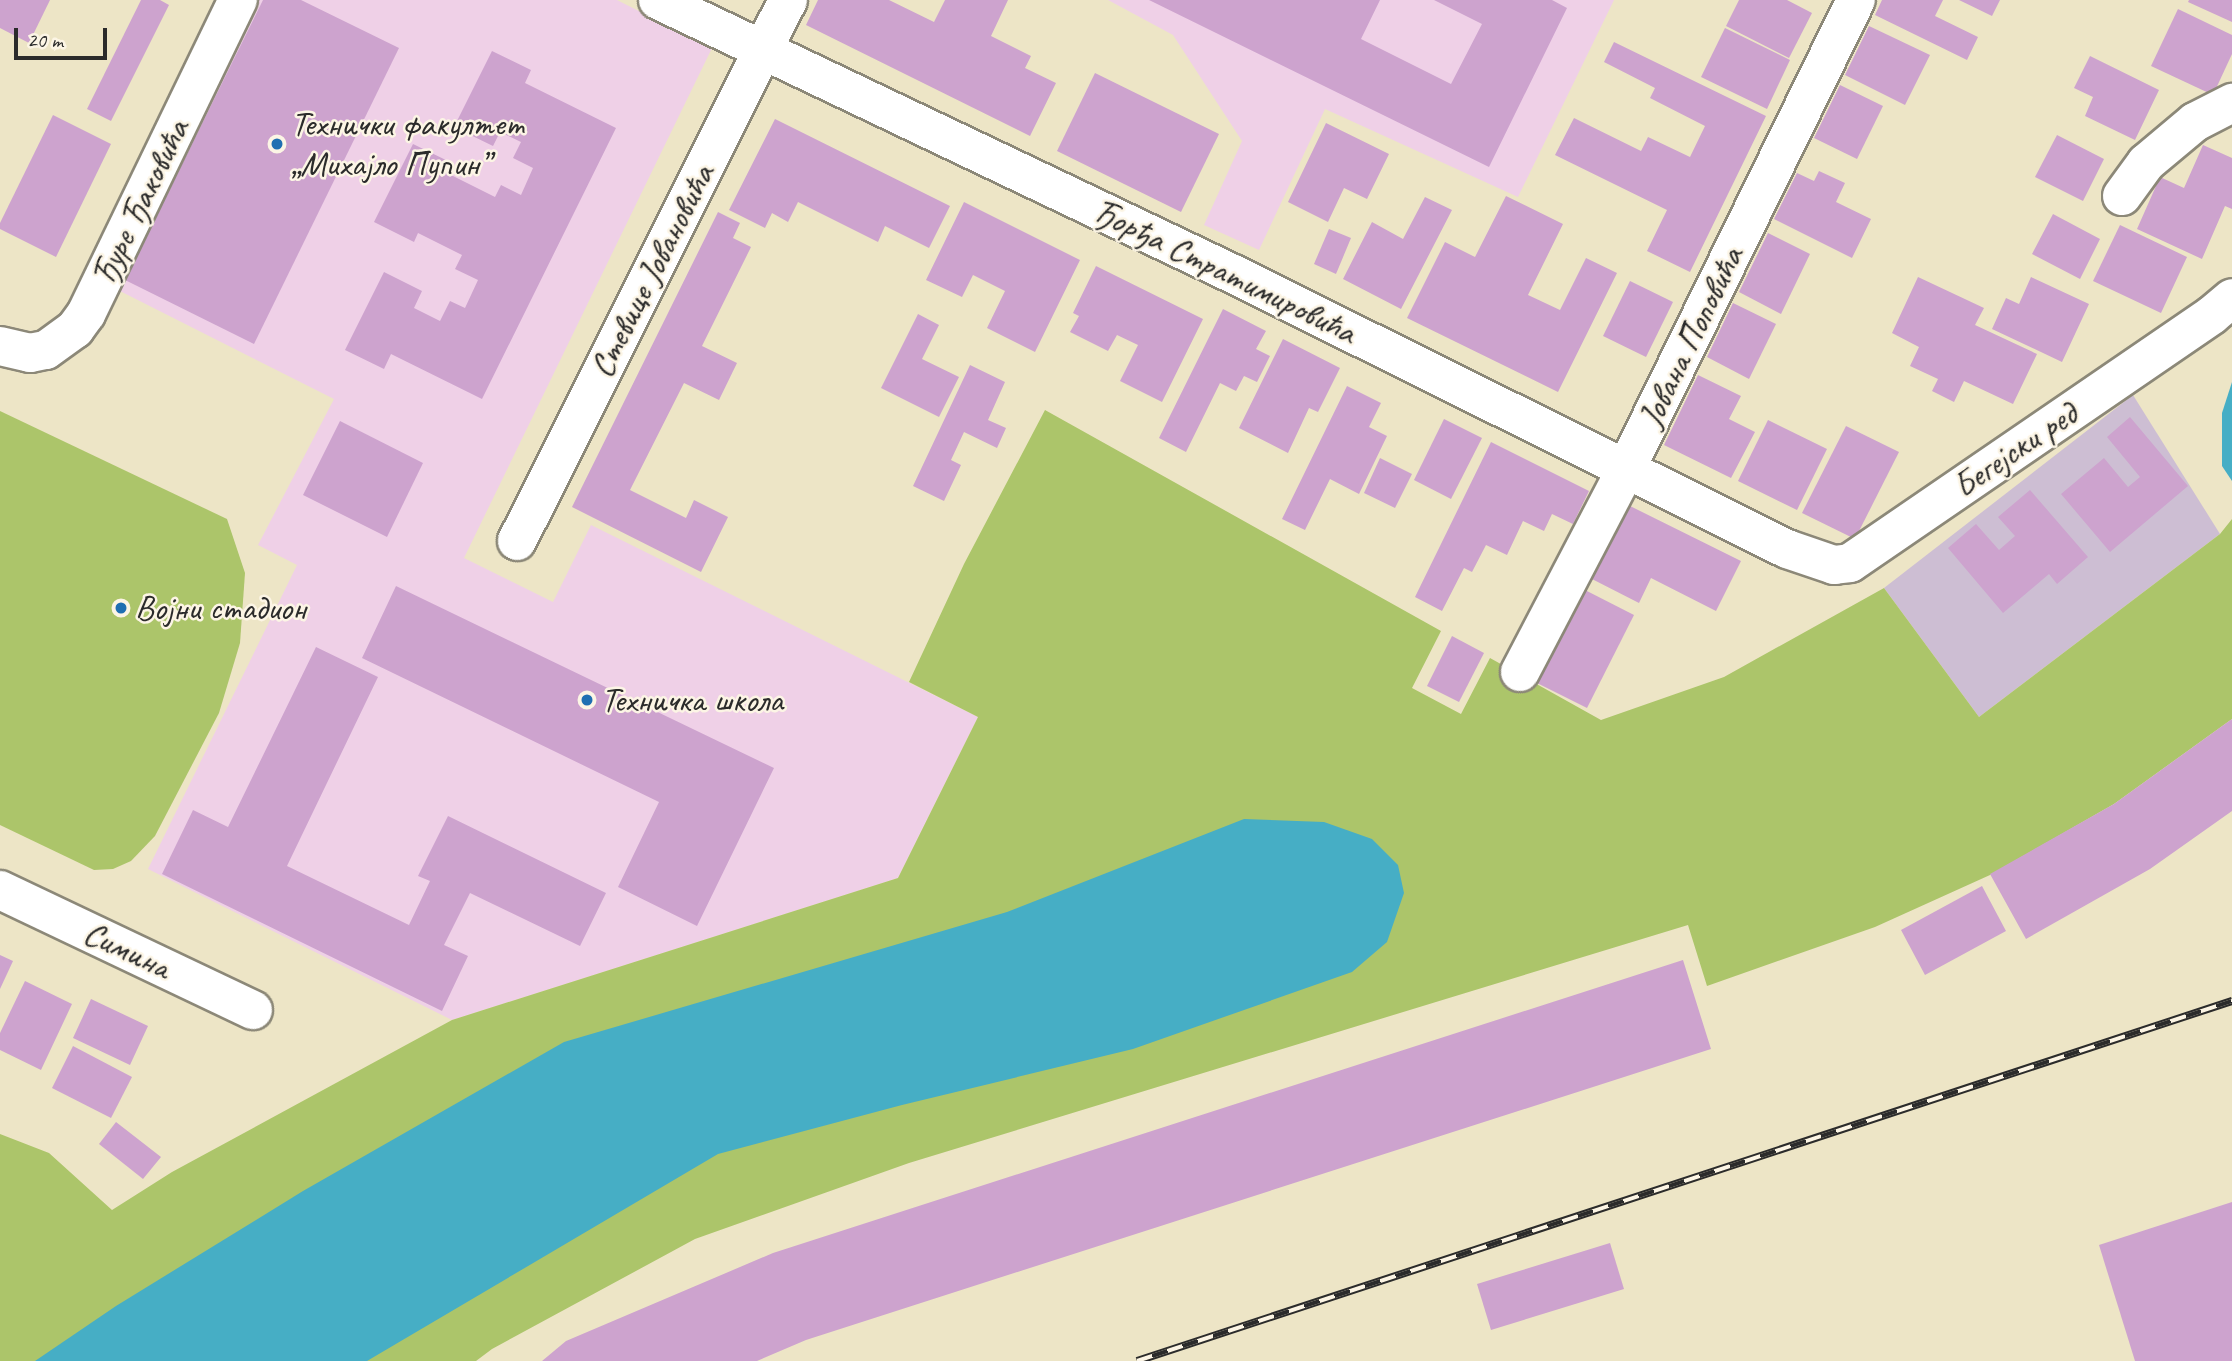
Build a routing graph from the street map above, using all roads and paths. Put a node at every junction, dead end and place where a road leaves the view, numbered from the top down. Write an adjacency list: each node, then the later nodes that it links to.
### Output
1 (237, 0): 9 (street, Ђуре Ђаковића)
2 (658, 0): 5 (street, Ђорђа Стратимировића)
3 (788, 0): 5 (street, Стевице Јовановића)
4 (1856, 0): 10 (street, Јована Поповића)
5 (762, 51): 10 (street, Ђорђа Стратимировића); 11 (street, Стевице Јовановића)
6 (2232, 103): 7 (street)
7 (2122, 196)
8 (2232, 298): 12 (street, Бегејски ред)
9 (0, 346)
10 (1626, 469): 12 (street, Ђорђа Стратимировића); 13 (street, Јована Поповића)
11 (517, 541)
12 (1787, 549)
13 (1520, 672)
14 (0, 890): 15 (street, Симина)
15 (253, 1010)

